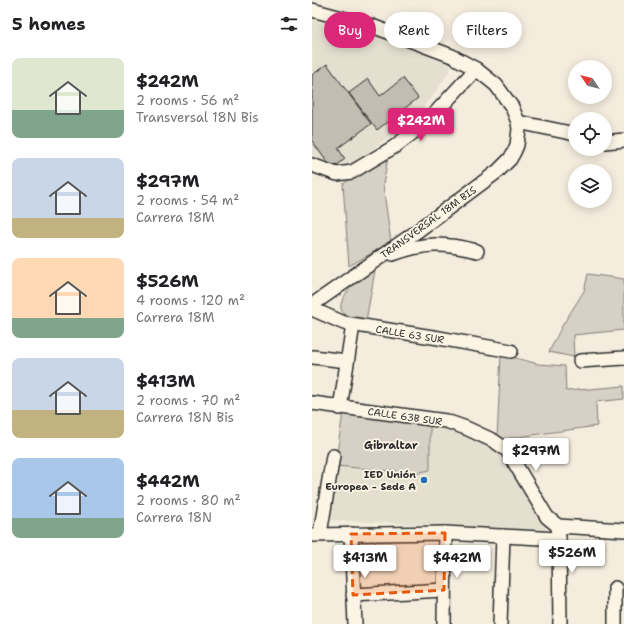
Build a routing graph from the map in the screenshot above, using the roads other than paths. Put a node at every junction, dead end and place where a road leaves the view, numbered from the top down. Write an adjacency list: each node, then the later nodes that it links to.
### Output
1 (312, 10): 2 (street)
2 (476, 69): 3 (street); 7 (street)
3 (518, 122): 4 (street); 9 (street, TRANSVERSAL 18M BIS)
4 (568, 133)
5 (624, 140): 6 (street)
6 (612, 141)
7 (312, 165)
8 (477, 251): 9 (street)
9 (369, 265): 10 (street, TRANSVERSAL 18M BIS)
10 (312, 306)
11 (312, 309): 12 (street, CALLE 63 SUR)
12 (353, 325): 13 (street, CALLE 63 SUR); 16 (street)
13 (511, 351)
14 (313, 357): 16 (street)
15 (624, 358): 17 (street)
16 (347, 361): 19 (street)
17 (580, 361)
18 (312, 403): 19 (street, CALLE 63B SUR)
19 (340, 408): 23 (street, CALLE 63B SUR)
20 (333, 456): 24 (street)
21 (624, 530): 23 (street)
22 (445, 533): 25 (street); 26 (street); 28 (street)
23 (559, 533): 26 (street); 33 (street)
24 (316, 534): 25 (street)
25 (351, 534): 29 (street)
26 (503, 536): 32 (street)
27 (615, 588): 34 (street)
28 (444, 590): 29 (street); 31 (street)
29 (354, 594): 30 (street)
30 (355, 624)
31 (444, 624)
32 (500, 624)
33 (560, 624)
34 (615, 624)

